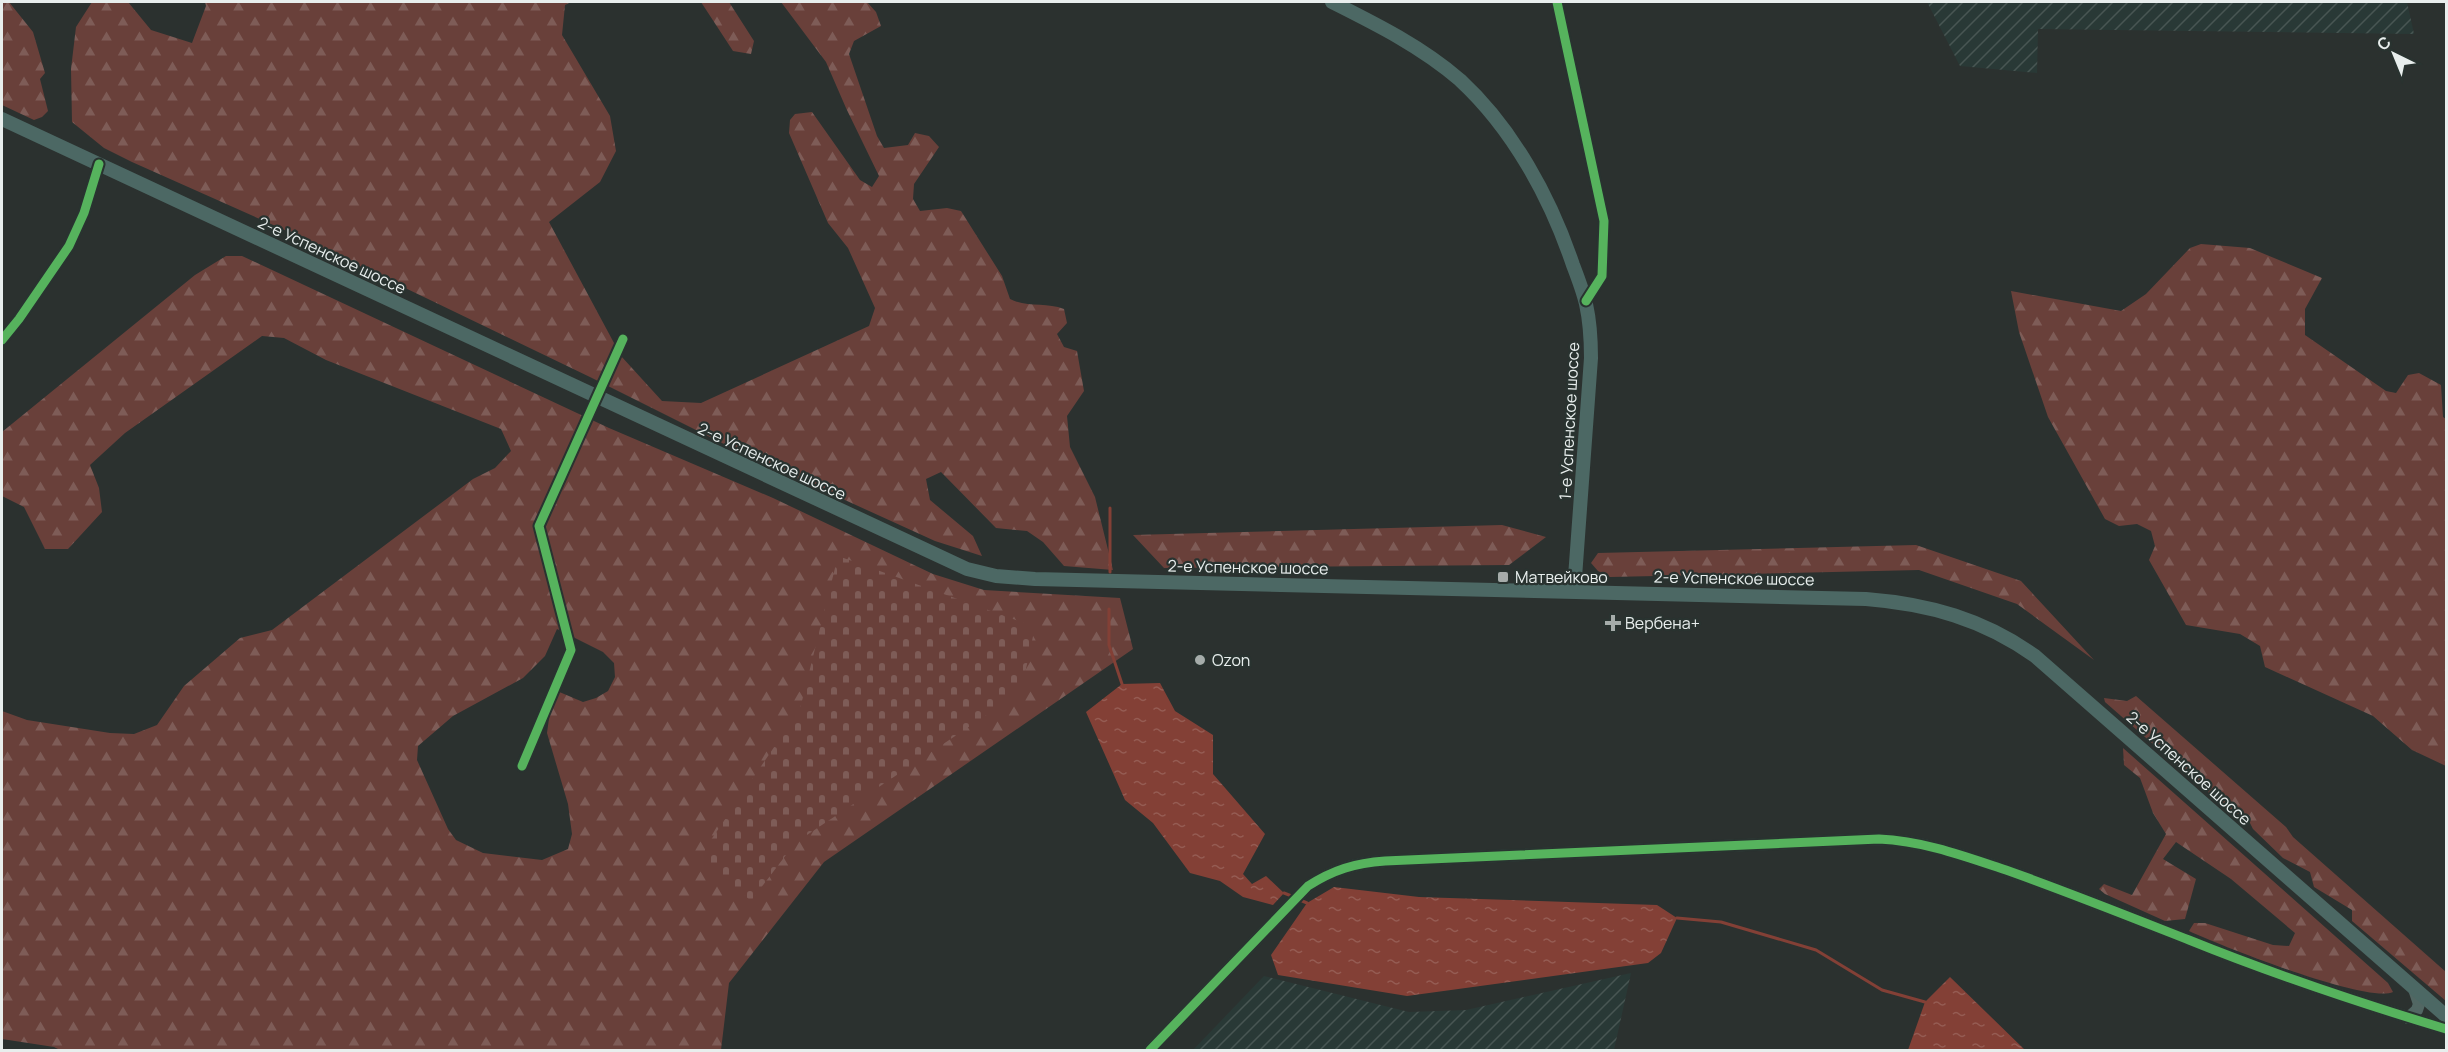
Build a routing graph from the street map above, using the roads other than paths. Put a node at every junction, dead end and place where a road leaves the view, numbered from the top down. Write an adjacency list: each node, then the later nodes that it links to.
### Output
1 (1332, 2): 5 (main road, 1-е Успенское шоссе)
2 (1557, 2): 5 (street)
3 (2, 119): 4 (main road, 2-е Успенское шоссе)
4 (99, 164): 7 (street); 8 (main road, 2-е Успенское шоссе)
5 (1586, 301): 9 (main road, 1-е Успенское шоссе)
6 (623, 339): 8 (street)
7 (2, 340)
8 (597, 397): 9 (main road, 2-е Успенское шоссе); 10 (street)
9 (1574, 591): 11 (main road, 2-е Успенское шоссе)
10 (522, 766)
11 (2414, 988): 12 (main road, 2-е Успенское шоссе); 13 (street)
12 (2446, 1017)
13 (2408, 1018): 14 (street); 15 (street)
14 (2446, 1029)
15 (1150, 1050)

